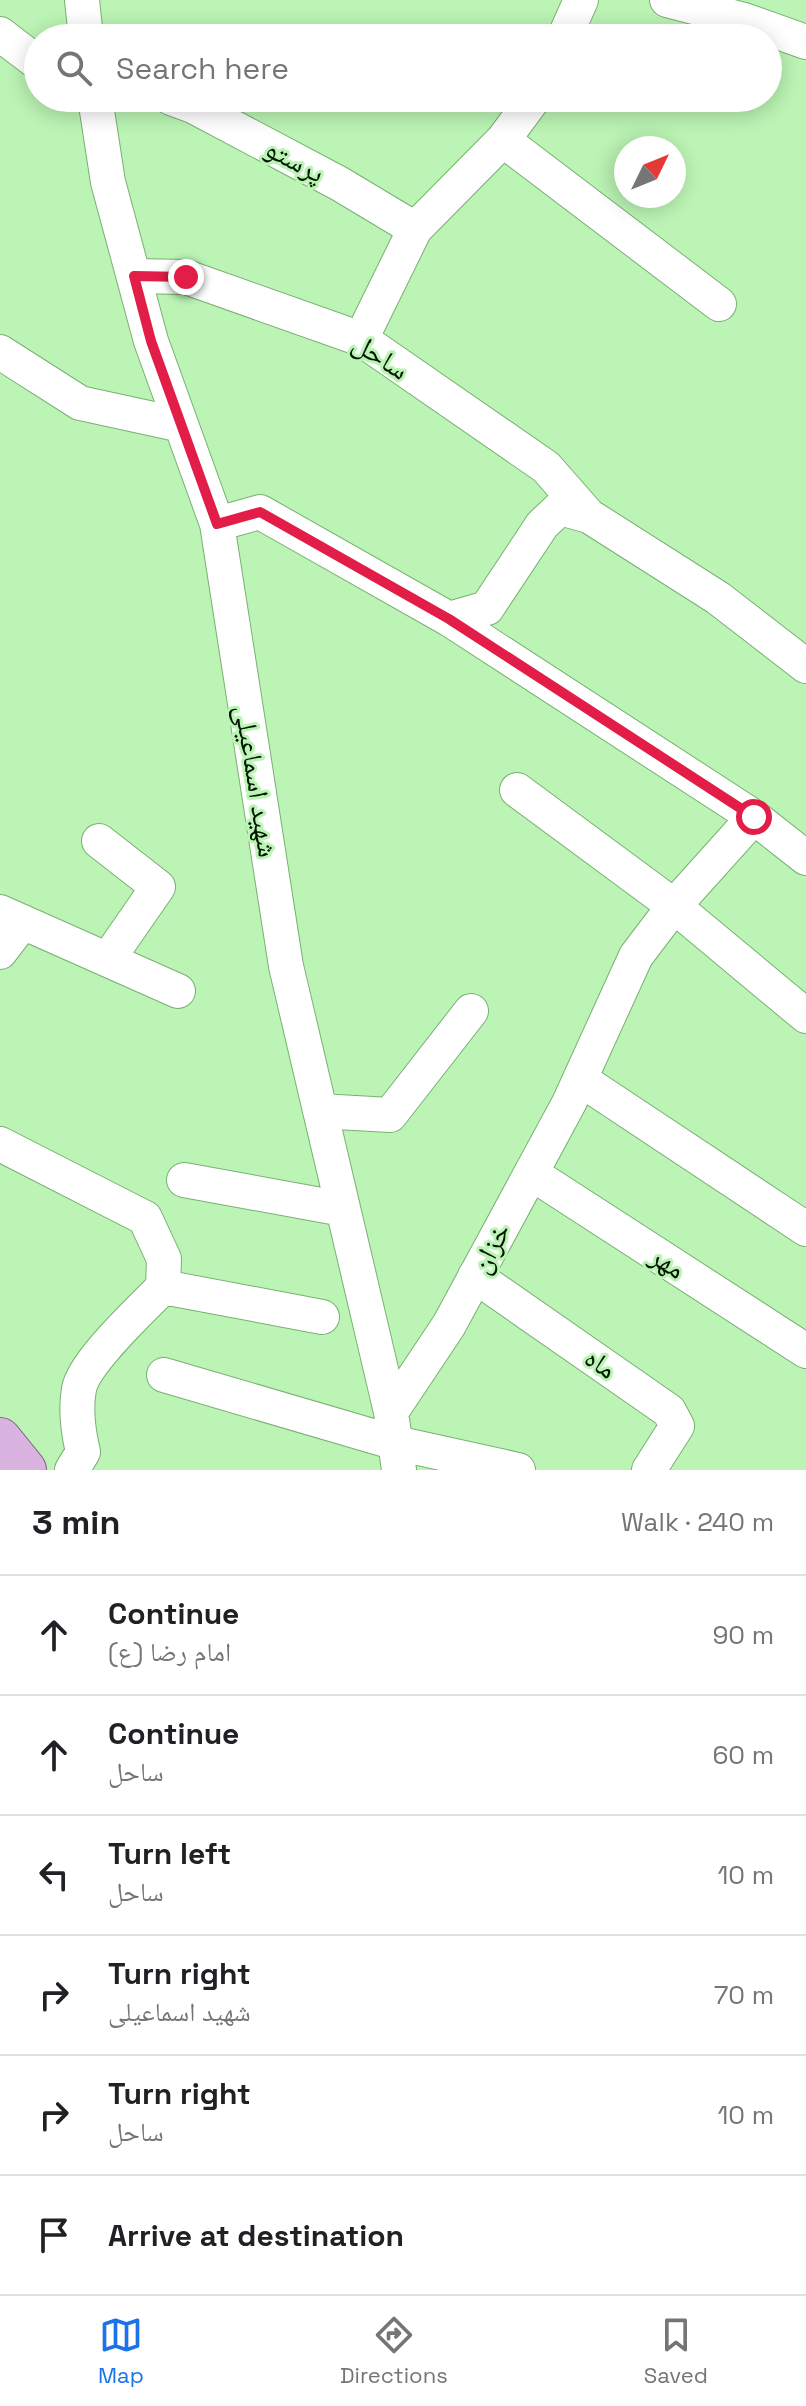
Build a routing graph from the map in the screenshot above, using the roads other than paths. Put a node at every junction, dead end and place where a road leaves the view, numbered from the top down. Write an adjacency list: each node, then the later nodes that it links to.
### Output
1 (82, 0): 4 (street)
2 (581, 0): 5 (street)
3 (667, 0): 6 (street)
4 (85, 24)
5 (570, 24)
6 (755, 24)
7 (782, 33): 9 (street)
8 (0, 34): 10 (street)
9 (806, 42)
10 (24, 52)
11 (93, 112): 16 (street, شهید اسماعیلی)
12 (204, 112): 15 (street, پرستو)
13 (524, 112): 14 (street)
14 (503, 140): 15 (street); 17 (street)
15 (415, 229): 18 (street)
16 (134, 276): 18 (street, ساحل); 20 (street, شهید اسماعیلی)
17 (719, 304)
18 (361, 339): 21 (street, ساحل)
19 (0, 352): 20 (street)
20 (181, 425): 22 (street, شهید اسماعیلی)
21 (589, 516): 23 (street); 24 (street, ساحل)
22 (217, 524): 23 (street); 37 (street, شهید اسماعیلی)
23 (449, 619): 26 (street)
24 (806, 666)
25 (517, 790): 29 (street)
26 (754, 817): 28 (street); 29 (street, خزان)
27 (99, 841): 32 (street)
28 (806, 858)
29 (674, 906): 35 (street); 36 (street, خزان)
30 (12, 917): 31 (street); 32 (street)
31 (0, 952)
32 (108, 959): 33 (street)
33 (178, 991)
34 (471, 1011): 37 (street)
35 (806, 1016)
36 (580, 1079): 39 (street, خزان); 42 (street)
37 (320, 1111): 41 (street, شهید اسماعیلی)
38 (0, 1144): 44 (street)
39 (531, 1173): 43 (street, خزان); 46 (street, مهر)
40 (184, 1180): 41 (street)
41 (343, 1209): 49 (street, شهید اسماعیلی)
42 (806, 1229)
43 (475, 1276): 49 (street, خزان); 53 (street, ماه)
44 (163, 1287): 45 (street); 51 (street)
45 (322, 1317)
46 (806, 1351)
47 (164, 1375): 49 (street)
48 (0, 1439): 50 (main road)
49 (395, 1442): 52 (street)
50 (25, 1470)
51 (72, 1470)
52 (518, 1470)
53 (649, 1470)

